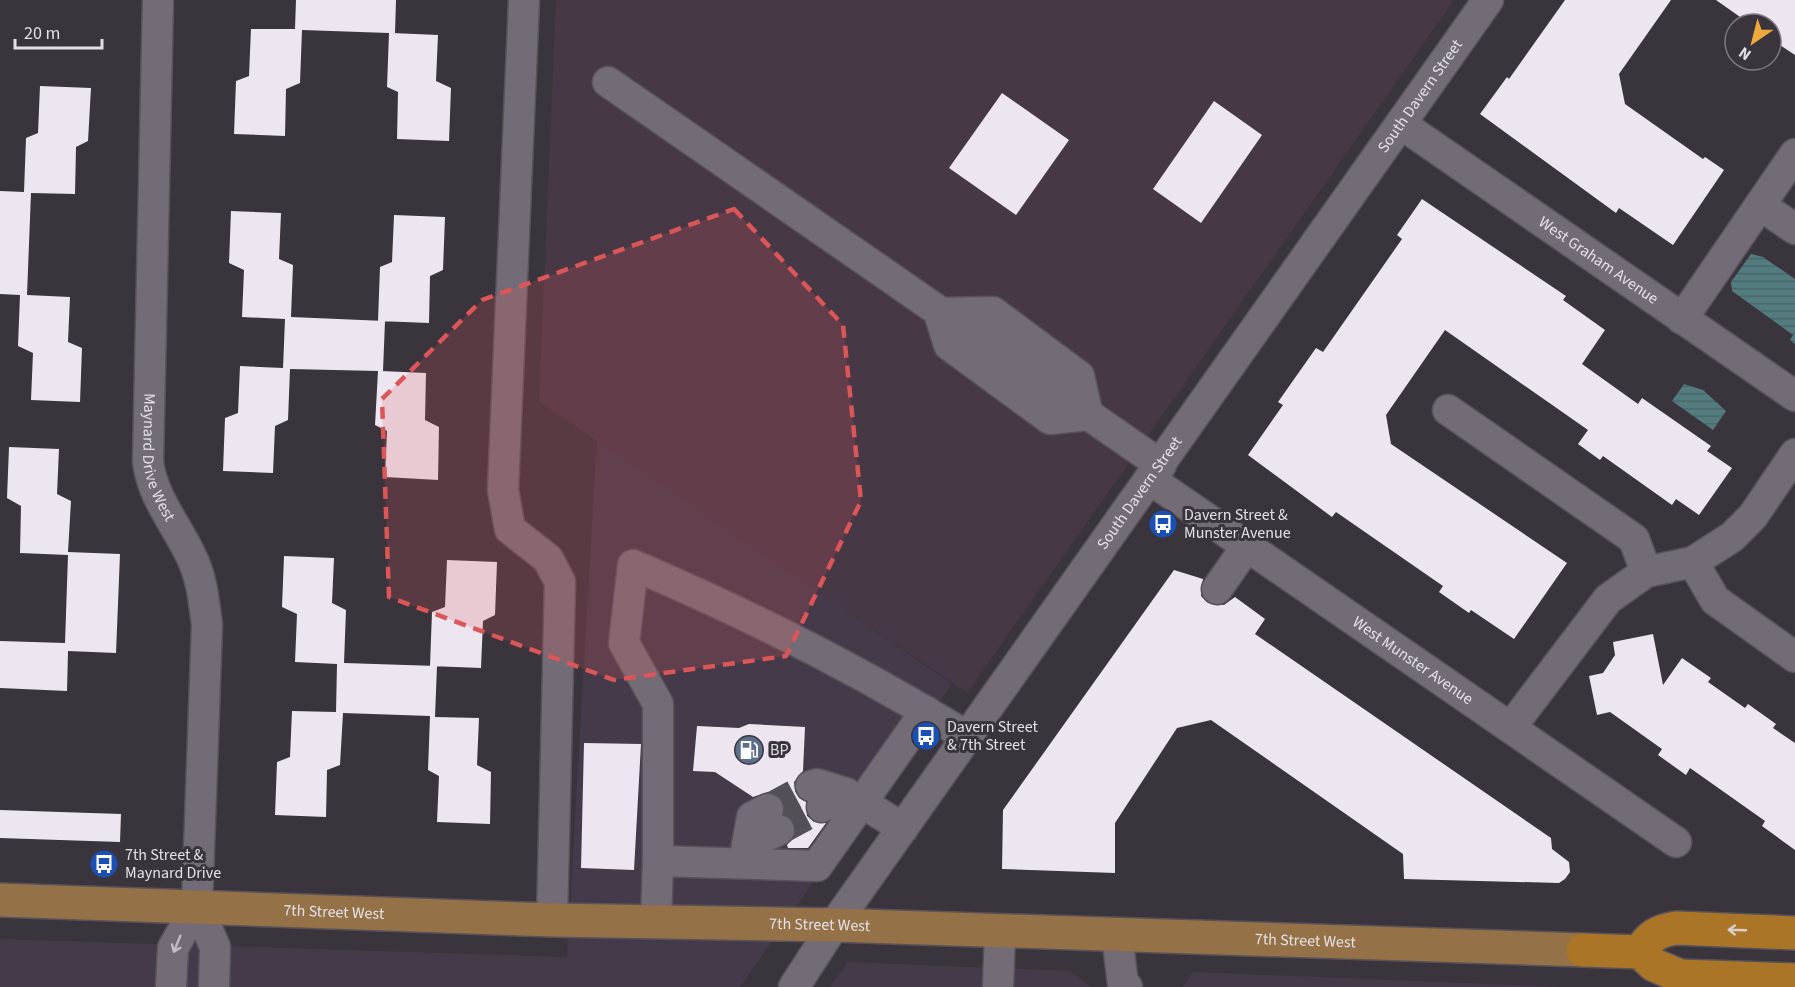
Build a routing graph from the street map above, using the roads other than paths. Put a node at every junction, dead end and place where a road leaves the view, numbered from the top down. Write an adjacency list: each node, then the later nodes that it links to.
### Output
1 (158, 0): 31 (street, Maynard Drive West)
2 (524, 0): 32 (street)
3 (1488, 0): 5 (street, South Davern Street)
4 (608, 82): 9 (street)
5 (1401, 124): 10 (street, West Graham Avenue); 15 (street, South Davern Street)
6 (1795, 154): 7 (street)
7 (1760, 205): 8 (street); 10 (street)
8 (1795, 229)
9 (939, 313): 13 (street); 13 (street)
10 (1682, 319): 11 (street, West Graham Avenue)
11 (1795, 396)
12 (1448, 410): 18 (street)
13 (1088, 416): 15 (street, West Munster Avenue)
14 (1795, 454): 17 (street)
15 (1156, 472): 16 (street, West Munster Avenue); 23 (street, South Davern Street)
16 (1247, 546): 19 (street); 22 (street, West Munster Avenue)
17 (1693, 562): 18 (street); 20 (street)
18 (1646, 572): 22 (street)
19 (1217, 589)
20 (1795, 657)
21 (926, 711): 23 (street); 24 (street); 29 (street)
22 (1511, 727): 27 (street, West Munster Avenue)
23 (968, 737): 26 (street, South Davern Street)
24 (835, 797): 26 (street); 28 (street)
25 (774, 820): 28 (street)
26 (903, 828): 34 (street, South Davern Street)
27 (1676, 842)
28 (746, 854): 29 (street)
29 (658, 861): 33 (street)
30 (0, 900): 31 (main road, 7th Street West)
31 (197, 906): 32 (main road, 7th Street West); 41 (street, one-way to 41); 42 (street)
32 (552, 920): 33 (main road, 7th Street West)
33 (656, 922): 34 (main road, 7th Street West)
34 (834, 925): 35 (main road, 7th Street West); 43 (street, South Davern Street)
35 (1000, 932): 37 (main road, 7th Street West); 44 (street)
36 (1795, 933): 39 (highway, one-way to 39)
37 (1117, 936): 38 (main road, 7th Street West); 45 (street)
38 (1583, 950): 39 (highway, 7th Street West)
39 (1640, 952): 40 (highway)
40 (1795, 980)
41 (171, 987)
42 (214, 987)
43 (794, 987)
44 (998, 987)
45 (1127, 987)

